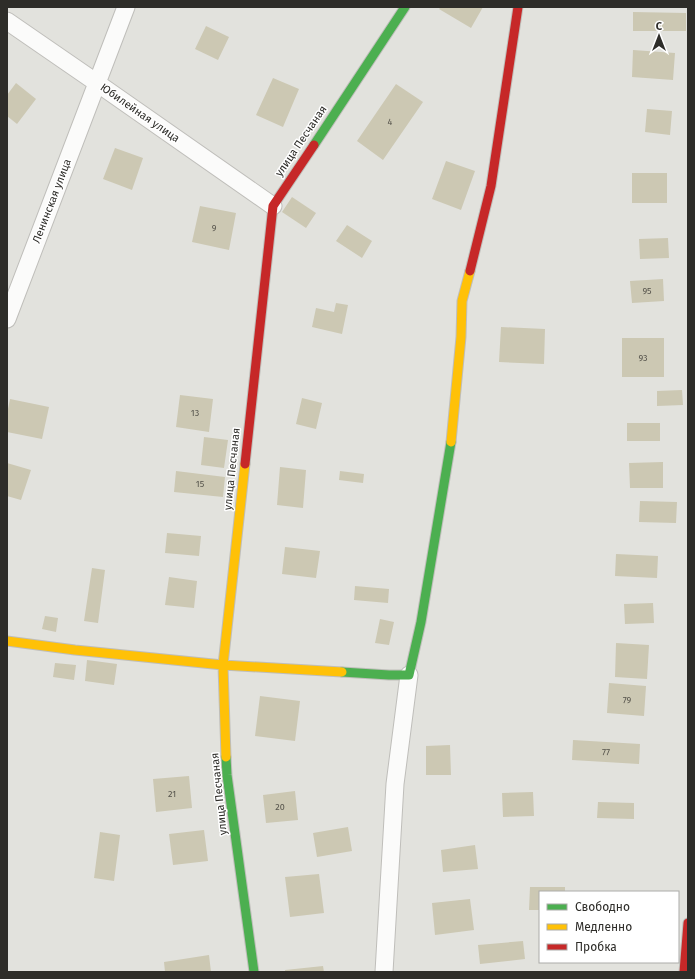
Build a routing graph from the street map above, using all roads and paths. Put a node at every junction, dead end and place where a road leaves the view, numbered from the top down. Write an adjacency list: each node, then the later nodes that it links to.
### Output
1 (126, 7): 5 (street, Ленинская улица)
2 (405, 7): 6 (street, улица Песчаная)
3 (518, 7): 10 (street)
4 (7, 21): 5 (street, Юбилейная улица)
5 (97, 83): 6 (street, Юбилейная улица); 7 (street, Ленинская улица)
6 (273, 206): 9 (street, улица Песчаная)
7 (7, 320)
8 (7, 641): 9 (street)
9 (223, 665): 10 (street); 12 (street, улица Песчаная)
10 (409, 674): 13 (street)
11 (688, 923): 14 (street)
12 (254, 972)
13 (384, 972)
14 (684, 972)

